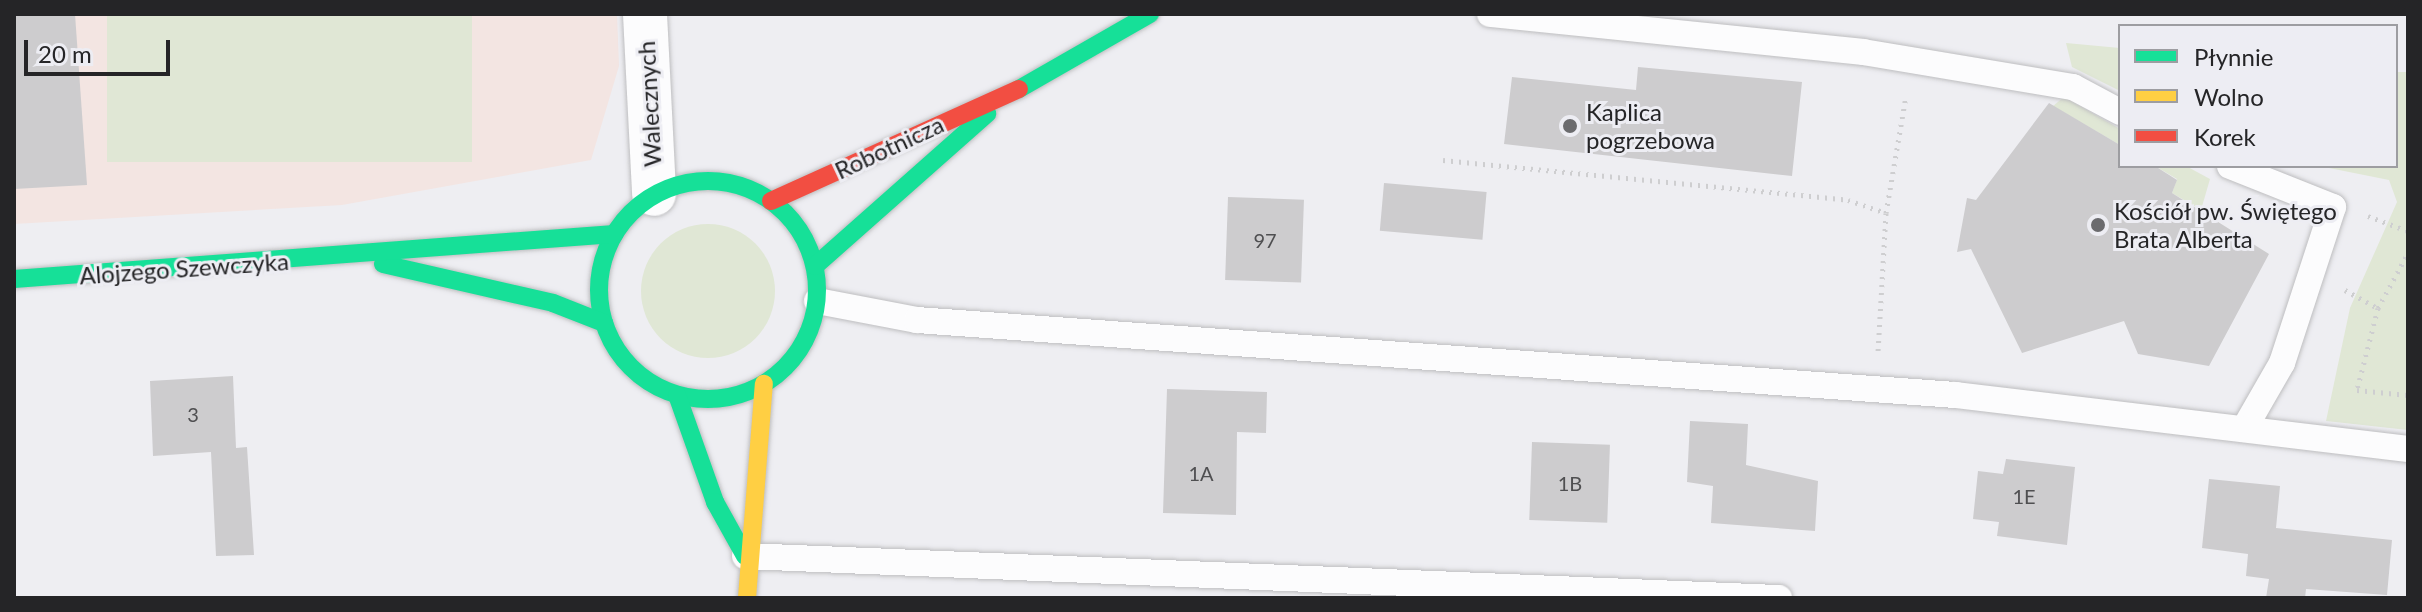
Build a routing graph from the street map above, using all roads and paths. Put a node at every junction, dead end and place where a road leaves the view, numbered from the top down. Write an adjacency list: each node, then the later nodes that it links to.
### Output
1 (645, 14): 9 (street, Walecznych)
2 (1150, 14): 5 (street, Robotnicza)
3 (1490, 14): 4 (lane)
4 (1912, 61): 6 (lane); 11 (path)
5 (1009, 95): 10 (street, Robotnicza); 15 (street, Robotnicza)
6 (2118, 111)
7 (1443, 160): 11 (path)
8 (2235, 168): 16 (lane)
9 (654, 194): 10 (street); 12 (street)
10 (771, 201): 15 (street)
11 (1886, 213): 22 (path)
12 (614, 234): 14 (street, Alojzego Szewczyka); 20 (street)
13 (2408, 253): 19 (path)
14 (355, 258): 17 (street, Alojzego Szewczyka); 20 (street, Alojzego Szewczyka)
15 (815, 266): 18 (street)
16 (2311, 274): 19 (path); 25 (lane)
17 (14, 279)
18 (817, 301): 21 (street); 22 (lane)
19 (2378, 308): 24 (path)
20 (604, 323): 23 (street)
21 (764, 384): 23 (street); 27 (street)
22 (1876, 389): 25 (lane)
23 (677, 395): 27 (street)
24 (2408, 395)
25 (2244, 429): 26 (lane)
26 (2408, 449)
27 (745, 556): 28 (street); 29 (lane)
28 (747, 598)
29 (1779, 598)

